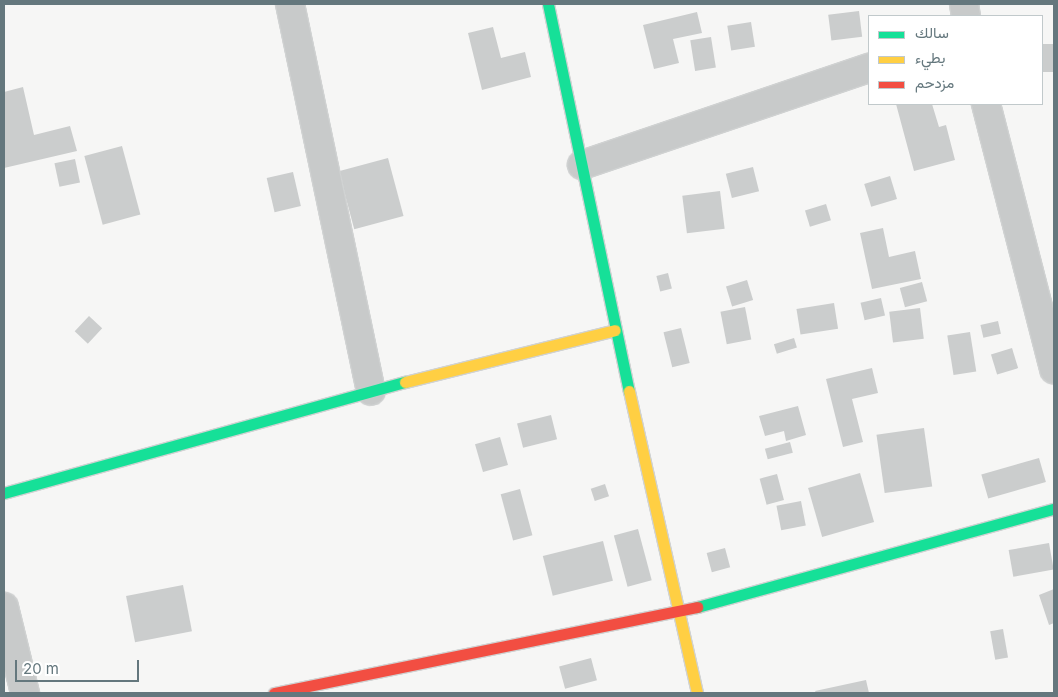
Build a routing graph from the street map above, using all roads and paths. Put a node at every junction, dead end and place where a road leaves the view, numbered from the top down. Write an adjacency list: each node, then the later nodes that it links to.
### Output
1 (290, 4): 8 (street)
2 (548, 4): 5 (street)
3 (868, 68): 5 (street)
4 (986, 105): 7 (street)
5 (582, 165): 6 (street)
6 (615, 330): 8 (street); 12 (street)
7 (1054, 369)
8 (371, 391): 9 (street)
9 (4, 493)
10 (1054, 509): 12 (street)
11 (4, 607): 13 (street)
12 (677, 612): 14 (street); 15 (street)
13 (24, 693)
14 (274, 693)
15 (697, 693)

